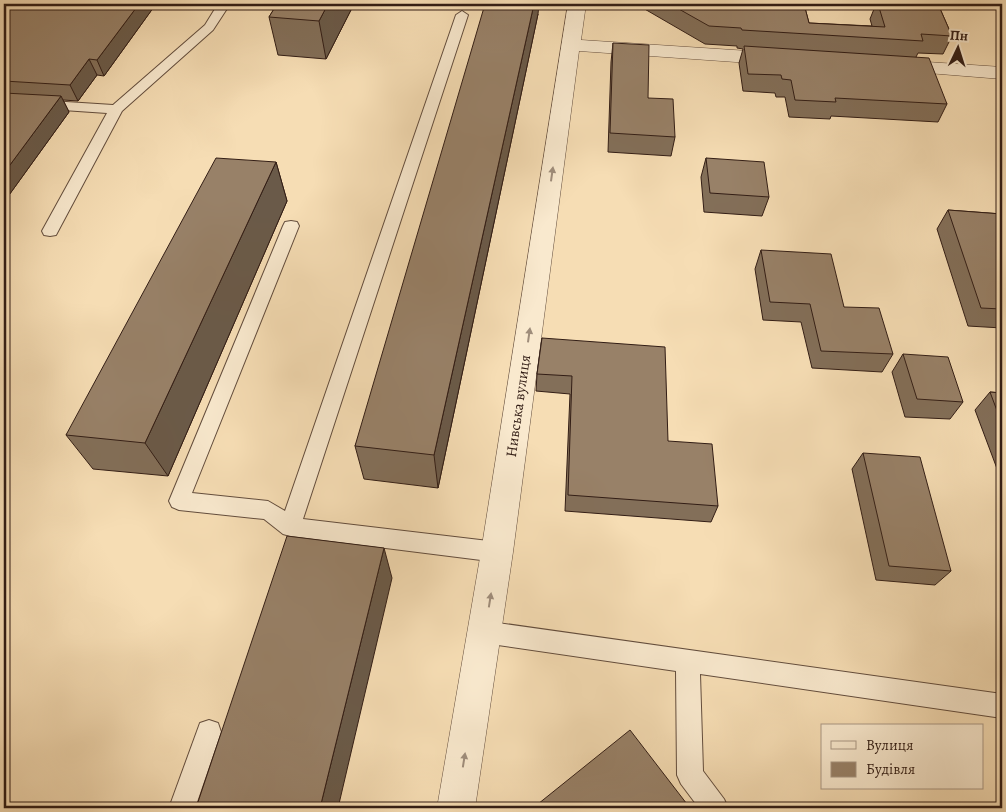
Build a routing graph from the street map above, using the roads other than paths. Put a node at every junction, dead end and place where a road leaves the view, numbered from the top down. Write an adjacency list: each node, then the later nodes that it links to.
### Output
1 (224, 4): 9 (lane)
2 (577, 4): 4 (street, Нивська вулиця)
3 (462, 15): 12 (lane)
4 (571, 45): 5 (street); 13 (street, Нивська вулиця, one-way to 4)
5 (796, 60)
6 (875, 65): 7 (street)
7 (1002, 73)
8 (4, 102): 9 (lane)
9 (116, 109): 11 (lane)
10 (291, 226): 12 (lane)
11 (50, 231)
12 (290, 527): 13 (lane)
13 (497, 552): 14 (street, Нивська вулиця, one-way to 13)
14 (484, 632): 15 (lane); 19 (street, Нивська вулиця, one-way to 14)
15 (688, 661): 16 (lane); 20 (lane)
16 (1002, 706)
17 (209, 732): 18 (lane)
18 (182, 808)
19 (456, 808)
20 (715, 808)

